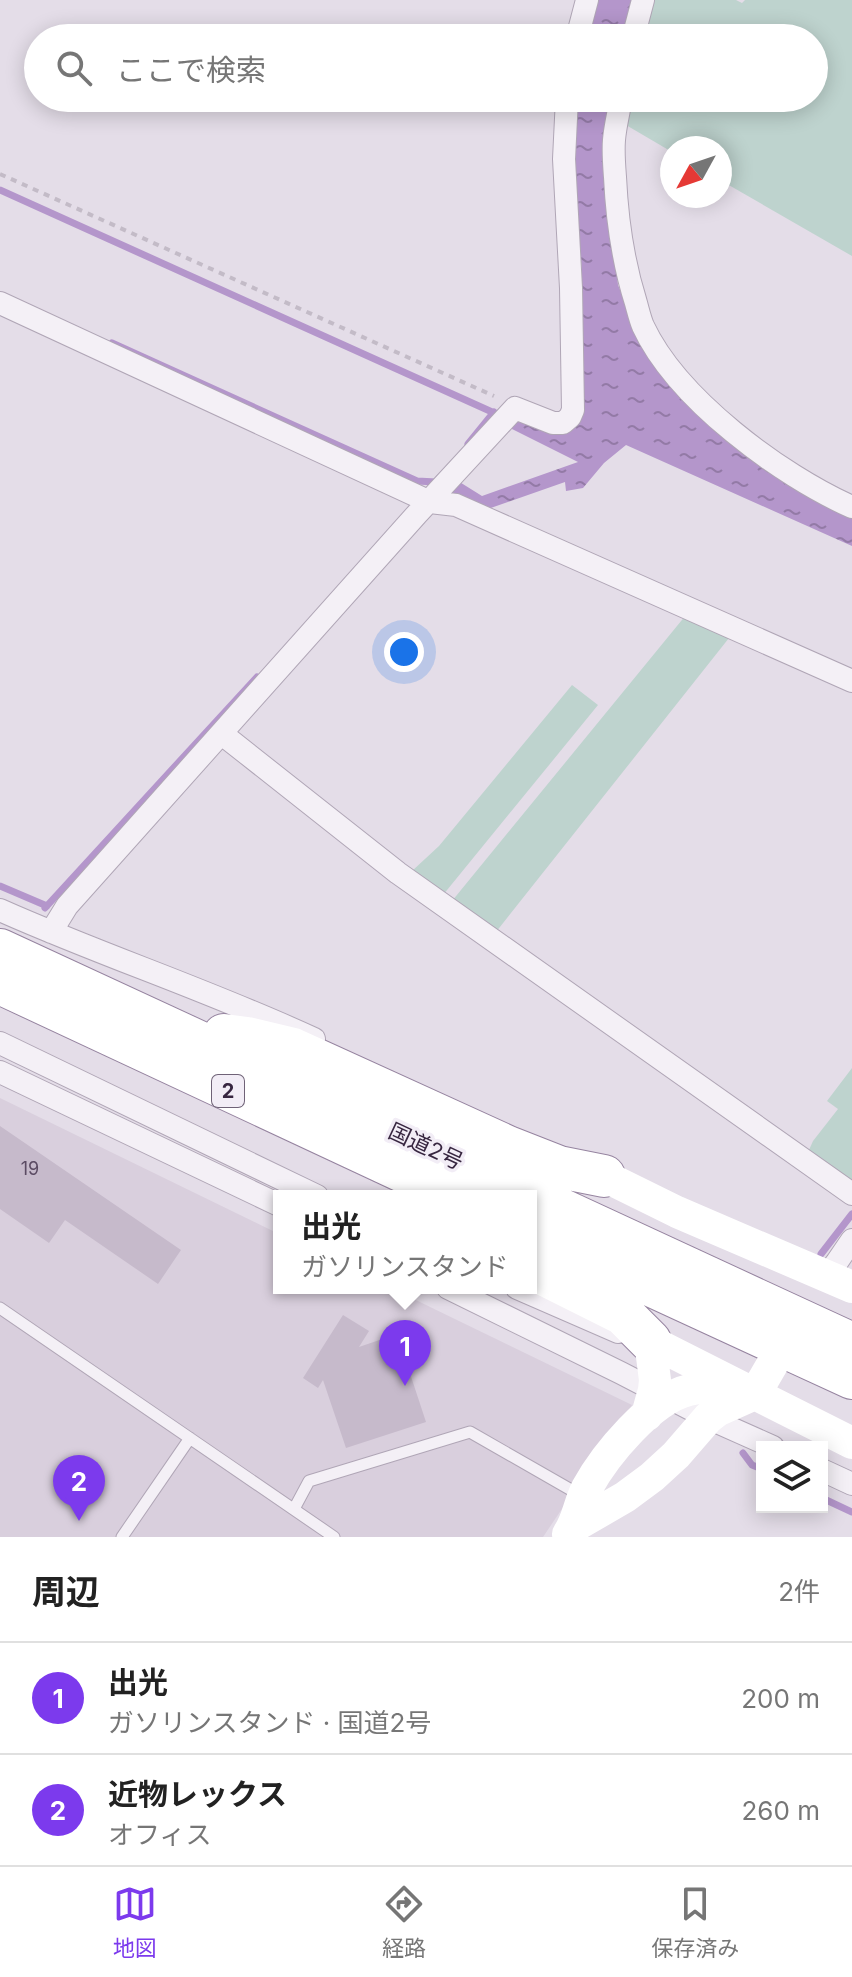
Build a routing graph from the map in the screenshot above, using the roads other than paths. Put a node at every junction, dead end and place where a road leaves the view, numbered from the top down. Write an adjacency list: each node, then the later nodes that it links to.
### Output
1 (587, 0): 3 (street)
2 (643, 0): 4 (street)
3 (581, 24)
4 (637, 24)
5 (566, 112): 8 (street)
6 (619, 112): 9 (street)
7 (0, 303): 8 (street)
8 (423, 498): 10 (street); 11 (street)
9 (852, 507)
10 (852, 681)
11 (222, 734): 13 (street); 25 (street)
12 (0, 910): 13 (street)
13 (51, 932): 20 (street)
14 (0, 950): 16 (highway, 国道2号 / 2)
15 (0, 983): 19 (highway, 国道2号 / 2)
16 (171, 1028): 20 (highway); 24 (highway, 国道2号 / 2)
17 (0, 1043): 21 (street)
18 (0, 1072): 27 (street)
19 (202, 1079): 22 (highway); 23 (highway, 国道2号 / 2)
20 (604, 1176): 31 (street)
21 (302, 1190)
22 (375, 1190)
23 (443, 1190)
24 (520, 1190)
25 (852, 1194)
26 (537, 1198): 36 (highway, 国道2号 / 2)
27 (273, 1202)
28 (537, 1233): 38 (highway)
29 (852, 1240): 31 (street)
30 (537, 1271): 35 (highway)
31 (830, 1287)
32 (459, 1294): 40 (street)
33 (530, 1294): 35 (street)
34 (0, 1308): 42 (lane)
35 (650, 1341): 39 (street); 40 (street)
36 (852, 1344)
37 (773, 1363): 39 (street)
38 (852, 1378)
39 (755, 1394): 40 (street); 41 (street); 44 (street)
40 (657, 1401): 41 (street); 48 (street)
41 (708, 1418): 43 (street); 48 (street)
42 (190, 1438): 47 (lane); 49 (lane)
43 (760, 1441)
44 (852, 1443)
45 (828, 1473): 46 (street)
46 (852, 1484)
47 (294, 1509): 48 (lane); 50 (lane)
48 (581, 1518)
49 (122, 1537)
50 (334, 1537)

